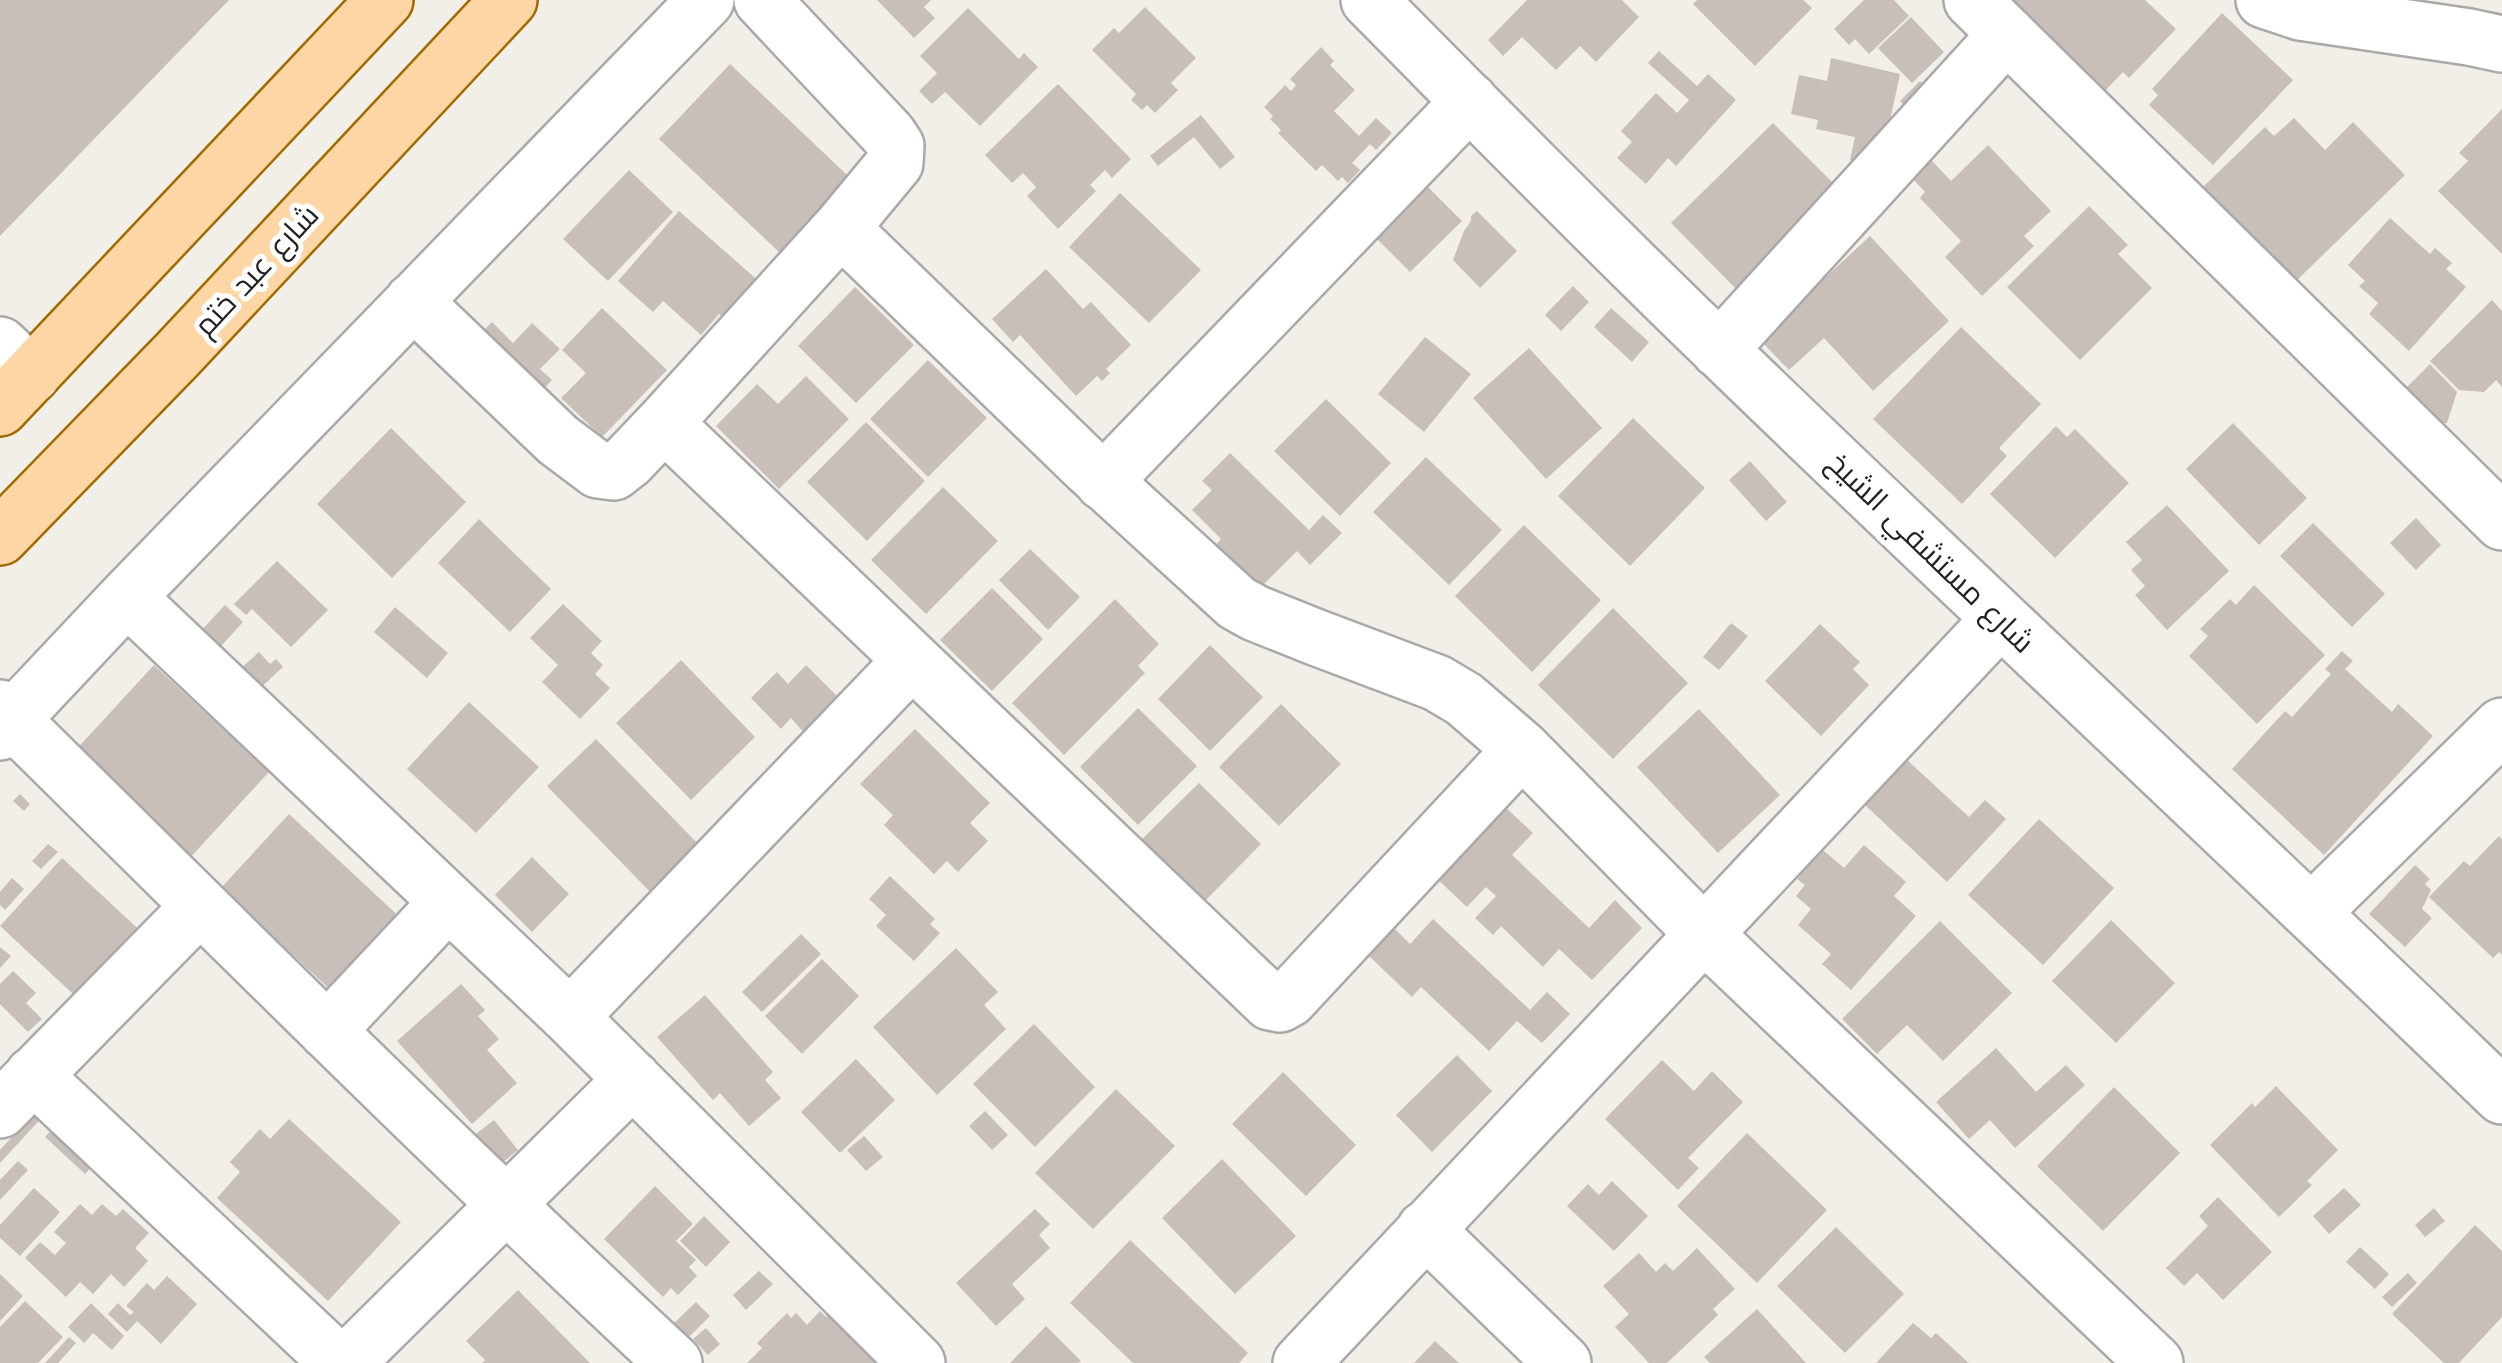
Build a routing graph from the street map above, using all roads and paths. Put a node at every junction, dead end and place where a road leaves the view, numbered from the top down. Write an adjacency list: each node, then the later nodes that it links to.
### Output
1 (385, 0): 13 (main road)
2 (509, 0): 17 (main road, شارع عبد ختم)
3 (706, 0): 11 (street)
4 (762, 0): 10 (street)
5 (1368, 0): 9 (street, شارع مستشفي الشيخ)
6 (2264, 0): 8 (street)
7 (1989, 17): 12 (street); 16 (street)
8 (2502, 44)
9 (1470, 101): 12 (street, شارع مستشفي الشيخ); 15 (street)
10 (841, 228): 14 (street); 15 (street)
11 (413, 302): 14 (street); 18 (street)
12 (1719, 350): 19 (street, شارع مستشفي الشيخ)
13 (11, 376)
14 (664, 424): 20 (street)
15 (1104, 482): 23 (street)
16 (2502, 522)
17 (0, 536)
18 (127, 597): 21 (street); 24 (street)
19 (2000, 619): 26 (street, شارع مستشفي الشيخ); 27 (street)
20 (912, 660): 23 (street); 28 (street)
21 (4, 720): 25 (street)
22 (2502, 726): 26 (street)
23 (1522, 750): 27 (street)
24 (448, 902): 28 (street); 29 (street)
25 (199, 906): 29 (street); 31 (street)
26 (2312, 912): 32 (street, شارع مستشفي الشيخ)
27 (1704, 934): 34 (street); 40 (street)
28 (570, 1018): 30 (street)
29 (327, 1031): 33 (street)
30 (633, 1080): 33 (street); 37 (street)
31 (17, 1092): 35 (street)
32 (2502, 1096)
33 (505, 1206): 35 (street); 36 (street)
34 (1426, 1229): 38 (street); 39 (street)
35 (342, 1363)
36 (674, 1363)
37 (917, 1363)
38 (1301, 1363)
39 (1563, 1363)
40 (2156, 1363)

